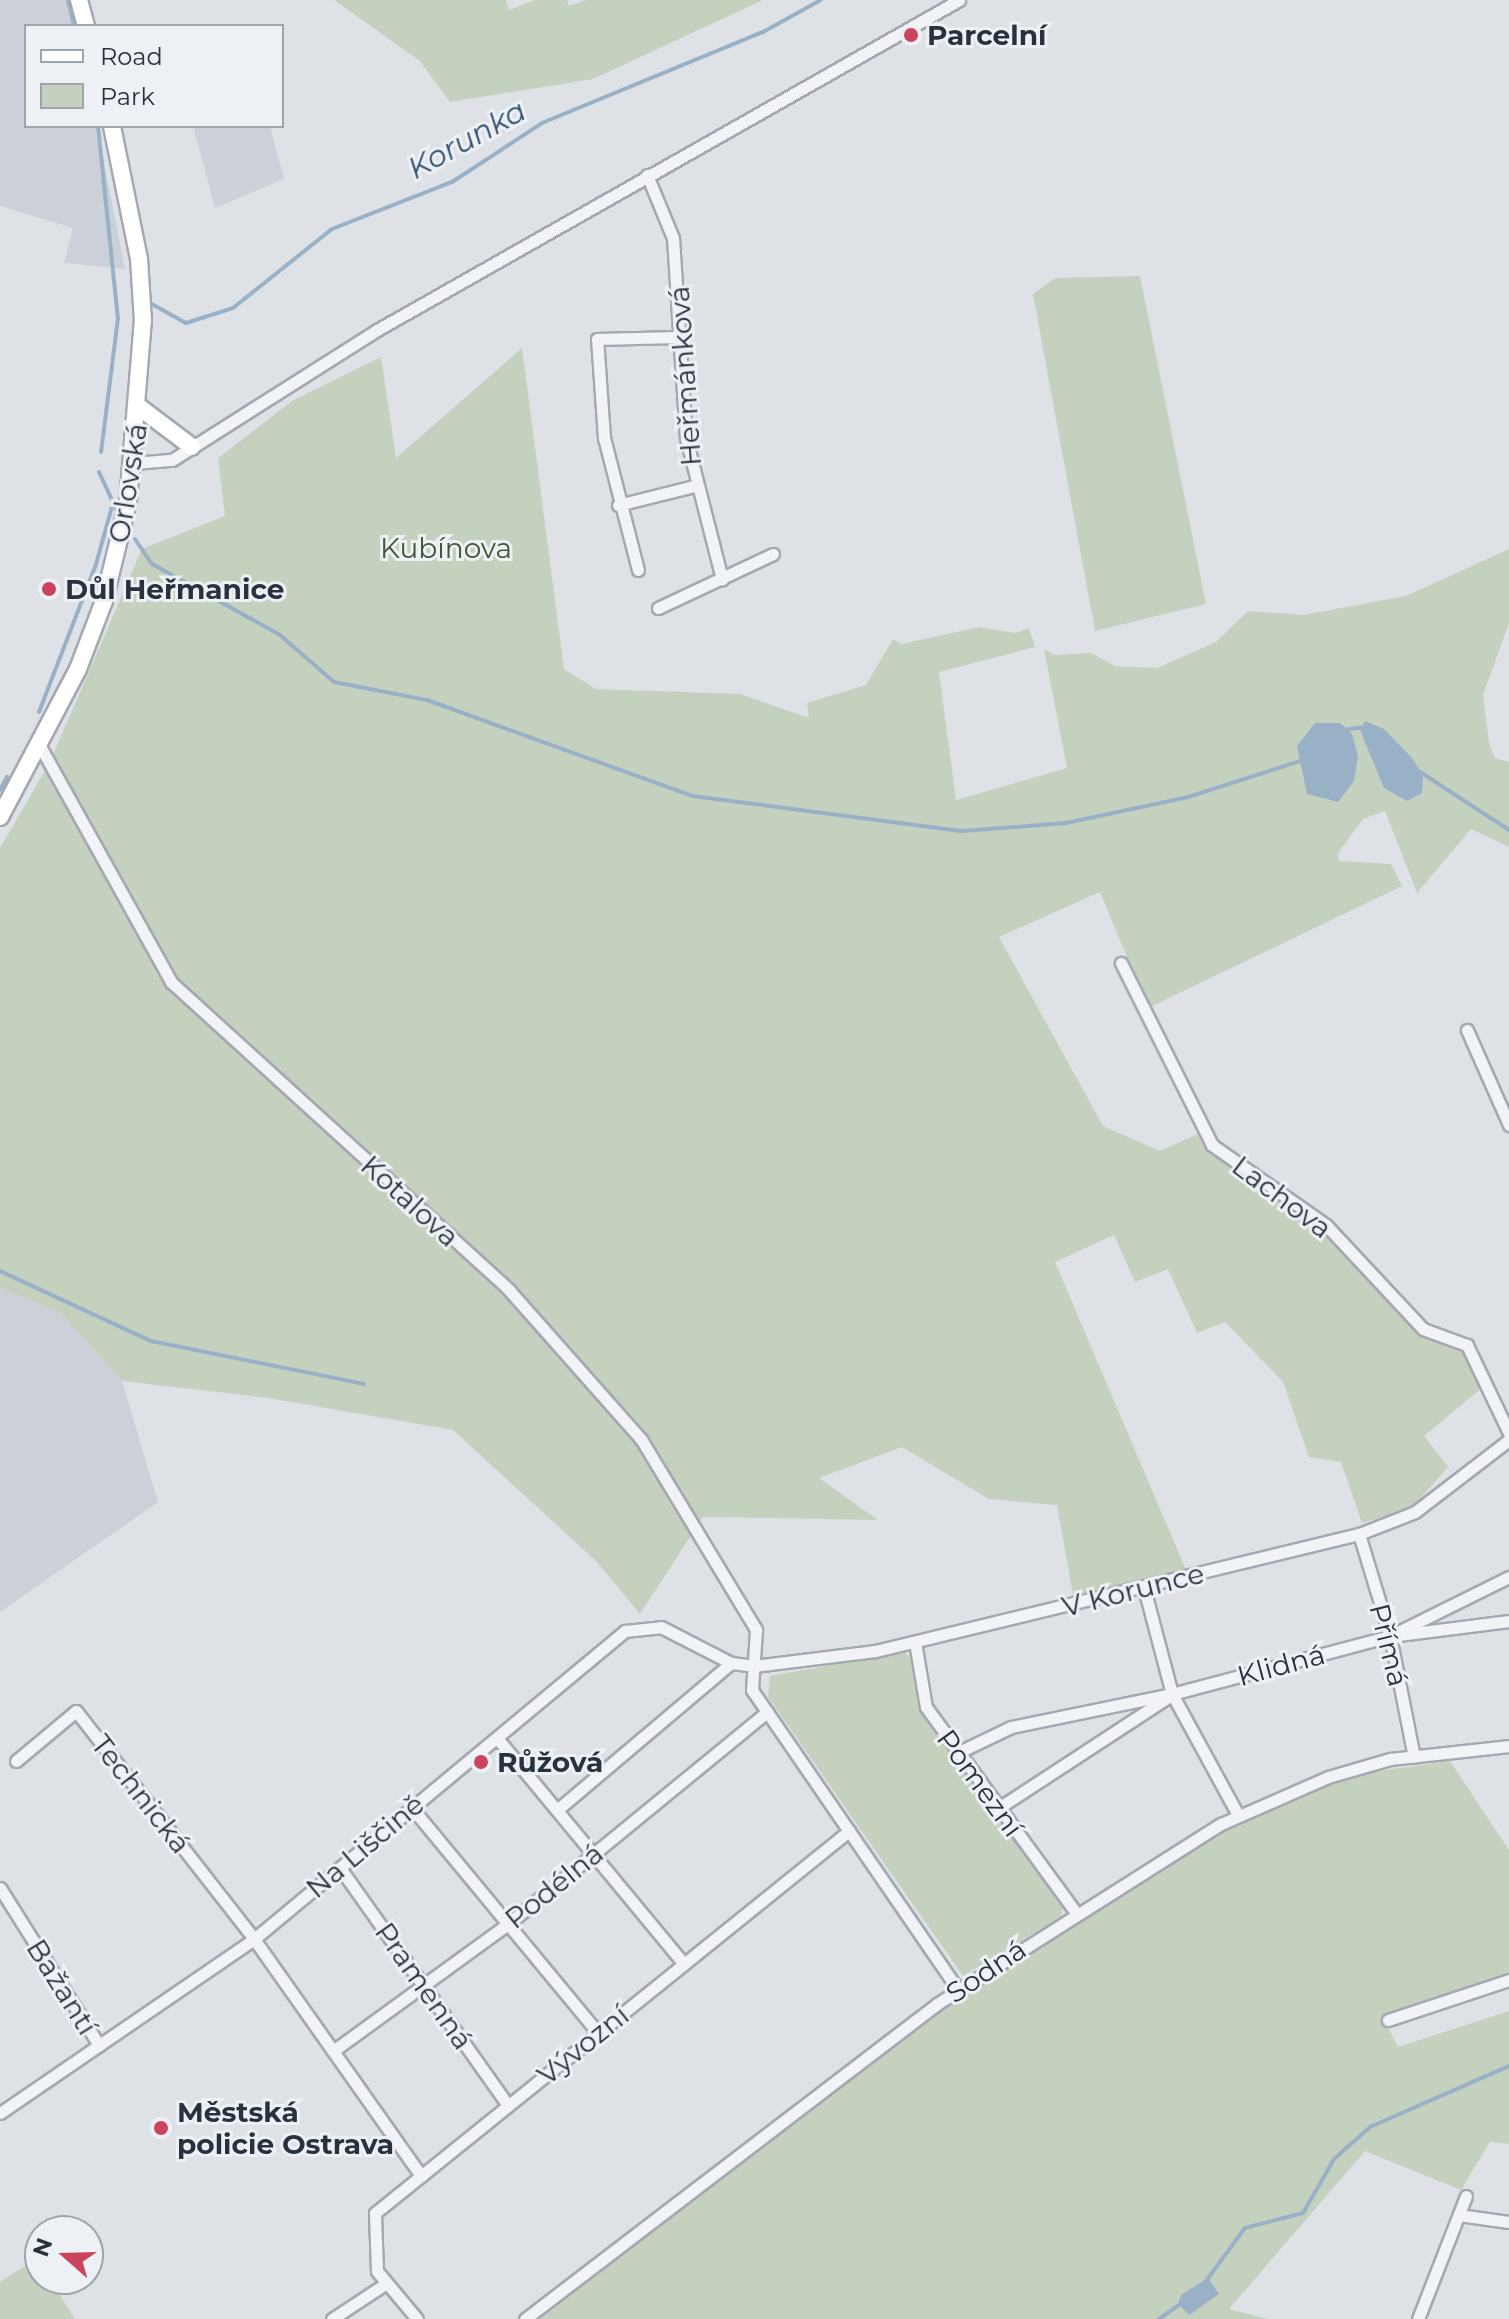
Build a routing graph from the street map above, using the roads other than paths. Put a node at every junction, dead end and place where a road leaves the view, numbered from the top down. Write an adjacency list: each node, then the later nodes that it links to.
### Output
1 (79, 0): 4 (main road)
2 (959, 0): 3 (street)
3 (938, 5): 6 (street)
4 (85, 24)
5 (112, 128): 8 (main road, Orlovská)
6 (647, 175): 7 (street, Heřmánková); 9 (street)
7 (677, 337): 11 (street, Heřmánková); 12 (street)
8 (139, 407): 9 (main road); 10 (main road, Orlovská)
9 (192, 447): 10 (street)
10 (134, 463): 17 (main road, Orlovská)
11 (694, 486): 12 (street); 15 (street, Heřmánková)
12 (618, 505): 14 (street)
13 (773, 554): 15 (street)
14 (638, 570)
15 (722, 579): 16 (street)
16 (658, 608)
17 (41, 748): 18 (main road, Orlovská); 31 (street, Kotalova)
18 (0, 817)
19 (1121, 963): 22 (street, Lachova)
20 (1467, 1030): 21 (street)
21 (1509, 1125)
22 (1509, 1433)
23 (1509, 1440): 24 (street, V Korunce)
24 (1359, 1534): 26 (street, V Korunce); 28 (street, Přímá)
25 (1509, 1577): 28 (street, Klidná)
26 (1144, 1588): 29 (street, V Korunce); 32 (street)
27 (1509, 1621): 28 (street, Klidná)
28 (1390, 1636): 32 (street, Klidná); 37 (street, Přímá)
29 (915, 1642): 31 (street, V Korunce); 36 (street, Pomezní)
30 (731, 1663): 31 (street, V Korunce); 34 (street, Na Liščině); 41 (street)
31 (754, 1666): 33 (street)
32 (1172, 1694): 36 (street, Klidná); 40 (street, Klidná); 42 (street)
33 (767, 1712): 43 (street); 44 (street, Podélná)
34 (497, 1738): 39 (street, Na Liščině); 41 (street)
35 (1509, 1746): 37 (street, Sodná)
36 (957, 1753): 40 (street, Pomezní)
37 (1414, 1757): 42 (street, Sodná)
38 (16, 1761): 49 (street, Technická)
39 (412, 1808): 45 (street, Na Liščině); 48 (street)
40 (997, 1809): 47 (street, Pomezní)
41 (557, 1810): 44 (street)
42 (1238, 1815): 47 (street, Sodná)
43 (849, 1831): 50 (street, Vývozní); 53 (street)
44 (594, 1854): 48 (street, Podélná); 50 (street)
45 (340, 1868): 49 (street, Na Liščině); 52 (street, Pramenná)
46 (0, 1888): 56 (street, Bažantí)
47 (1075, 1911): 53 (street, Sodná)
48 (508, 1924): 52 (street, Podélná); 55 (street)
49 (254, 1939): 56 (street, Na Liščině); 57 (street)
50 (684, 1964): 55 (street, Vývozní)
51 (1509, 1980): 54 (street)
52 (424, 1984): 57 (street, Podélná); 58 (street, Pramenná)
53 (958, 1990): 67 (street, Sodná)
54 (1388, 2020)
55 (598, 2033): 58 (street, Vývozní)
56 (99, 2045): 59 (street, Na Liščině)
57 (333, 2051): 60 (street)
58 (508, 2105): 60 (street, Vývozní)
59 (0, 2113)
60 (421, 2176): 64 (street, Vývozní)
61 (1466, 2196): 62 (street)
62 (1459, 2215): 63 (street); 68 (street)
63 (1509, 2222)
64 (385, 2284): 65 (street); 66 (street, Vývozní)
65 (332, 2319)
66 (417, 2319)
67 (525, 2319)
68 (1418, 2319)

